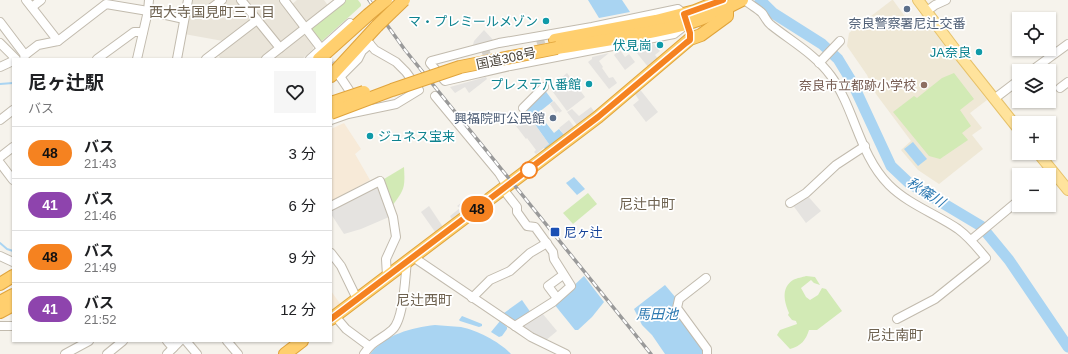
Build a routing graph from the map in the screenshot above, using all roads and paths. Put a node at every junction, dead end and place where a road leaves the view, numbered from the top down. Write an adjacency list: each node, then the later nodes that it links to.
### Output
1 (26, 0): 18 (street)
2 (41, 0): 18 (street)
3 (149, 0): 20 (street)
4 (188, 0): 19 (street)
5 (222, 0): 19 (street)
6 (241, 0): 24 (street)
7 (284, 0): 28 (street)
8 (341, 0): 16 (street)
9 (386, 0): 25 (highway, bridge)
10 (392, 0): 25 (highway)
11 (404, 0): 25 (highway, bridge)
12 (744, 0): 17 (highway, 国道308号); 47 (street)
13 (918, 0): 21 (main road)
14 (946, 0): 21 (street)
15 (106, 2): 20 (street); 31 (street)
16 (330, 3): 28 (street)
17 (725, 4): 23 (highway, 国道308号); 30 (highway)
18 (32, 7): 31 (street)
19 (187, 9): 22 (street)
20 (148, 11): 22 (street); 29 (street)
21 (927, 11): 56 (main road)
22 (184, 19): 42 (street)
23 (686, 19): 23 (street); 30 (highway); 34 (highway, 国道308号)
24 (257, 20): 36 (street); 43 (street)
25 (372, 20): 37 (highway); 50 (highway)
26 (0, 22): 38 (street)
27 (351, 24): 37 (street)
28 (305, 28): 36 (street); 37 (street)
29 (143, 32): 40 (street); 41 (street)
30 (690, 40): 71 (highway)
31 (58, 41): 38 (street)
32 (840, 42): 47 (street)
33 (0, 43): 39 (street)
34 (556, 44): 57 (highway, 国道308号, bridge); 61 (highway, 国道308号, bridge)
35 (1068, 44): 48 (street)
36 (280, 48): 44 (street)
37 (323, 54): 45 (street)
38 (25, 57)
39 (15, 58)
40 (98, 58)
41 (137, 58)
42 (176, 58)
43 (207, 58)
44 (267, 58)
45 (313, 58)
46 (12, 61): 49 (street)
47 (820, 62): 65 (street)
48 (1041, 64)
49 (0, 67)
50 (335, 74): 60 (street); 60 (street)
51 (1068, 82): 54 (street)
52 (1012, 85): 56 (street)
53 (544, 87): 58 (street)
54 (1060, 88)
55 (435, 96): 71 (street)
56 (994, 99): 64 (main road)
57 (332, 103)
58 (523, 108)
59 (12, 111): 62 (street)
60 (364, 111): 63 (street)
61 (332, 112)
62 (0, 120)
63 (332, 120)
64 (1012, 121)
65 (865, 146): 73 (street); 76 (street)
66 (12, 149): 67 (street)
67 (0, 157)
68 (0, 163): 70 (street)
69 (1056, 178): 72 (main road)
70 (12, 179)
71 (505, 188): 77 (street); 80 (highway)
72 (1068, 190)
73 (790, 203)
74 (332, 205): 83 (street)
75 (1012, 206): 76 (street)
76 (971, 240): 94 (street)
77 (547, 243): 82 (street); 87 (street)
78 (332, 253): 89 (street)
79 (0, 256): 81 (street)
80 (410, 259): 83 (highway); 87 (street); 105 (street)
81 (12, 262)
82 (563, 275): 88 (street); 88 (street)
83 (387, 276): 89 (highway)
84 (706, 278): 115 (street)
85 (12, 279): 86 (highway)
86 (8, 289): 90 (highway)
87 (472, 298): 97 (street)
88 (557, 298): 97 (street)
89 (357, 299): 93 (highway)
90 (0, 302)
91 (12, 306): 92 (highway)
92 (0, 312)
93 (333, 317): 105 (street)
94 (897, 320)
95 (0, 326): 96 (street)
96 (12, 326)
97 (515, 326): 114 (street)
98 (87, 342): 107 (street)
99 (122, 342): 108 (street)
100 (168, 342): 106 (street)
101 (179, 342): 106 (street)
102 (187, 342): 110 (street)
103 (228, 342): 111 (street)
104 (301, 342): 112 (highway)
105 (369, 346): 113 (street)
106 (173, 348): 109 (street)
107 (65, 354)
108 (107, 354)
109 (167, 354)
110 (197, 354)
111 (238, 354)
112 (285, 354)
113 (364, 354)
114 (566, 354)
115 (707, 354)

